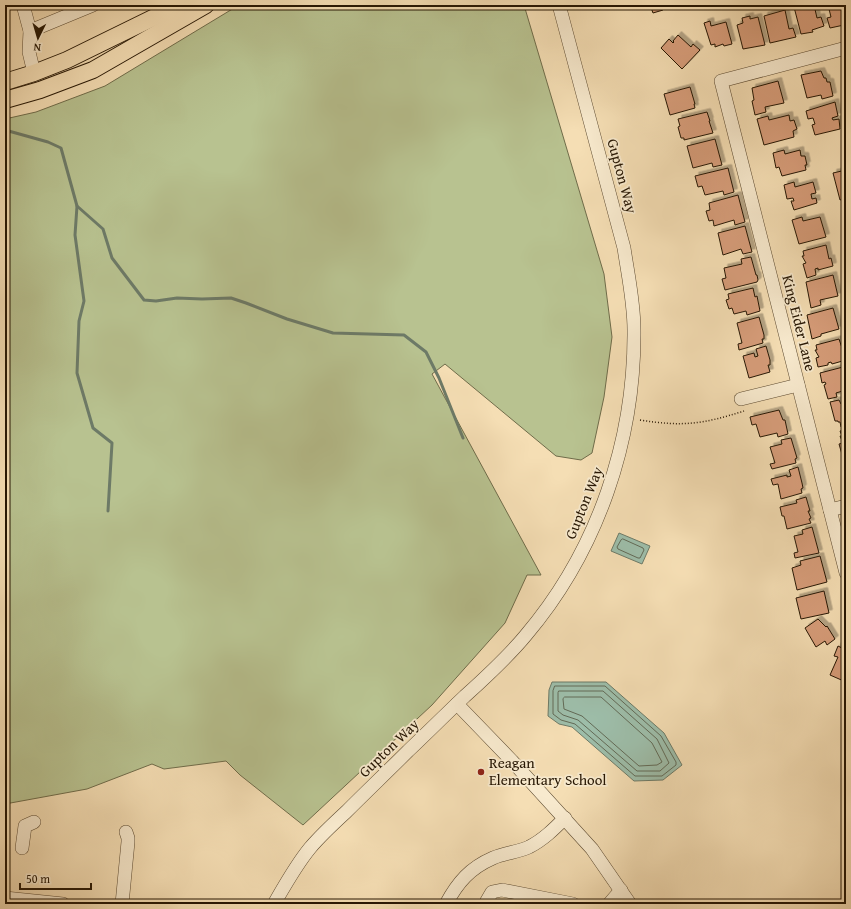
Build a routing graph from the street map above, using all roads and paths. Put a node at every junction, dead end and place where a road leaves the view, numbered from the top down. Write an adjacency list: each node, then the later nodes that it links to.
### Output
1 (23, 5): 6 (street)
2 (93, 5): 6 (street)
3 (206, 5): 5 (main road)
4 (559, 5): 17 (street, Gupton Way)
5 (171, 11): 8 (main road); 10 (main road)
6 (30, 31): 8 (street)
7 (845, 51): 11 (street, King Eider Lane)
8 (34, 73): 9 (main road)
9 (5, 82)
10 (6, 100)
11 (798, 385): 12 (street); 15 (street, King Eider Lane)
12 (743, 405): 13 (path)
13 (640, 420)
14 (846, 506): 15 (street)
15 (830, 510): 16 (street, King Eider Lane)
16 (846, 573)
17 (456, 704): 18 (street); 26 (street, Gupton Way)
18 (565, 818): 22 (street); 27 (street)
19 (34, 822): 21 (street)
20 (126, 832): 25 (street)
21 (22, 848)
22 (621, 890): 30 (street); 31 (street)
23 (6, 900): 24 (street)
24 (63, 904)
25 (122, 904)
26 (274, 904)
27 (446, 904)
28 (486, 904): 29 (street)
29 (573, 904)
30 (609, 904)
31 (630, 904)

